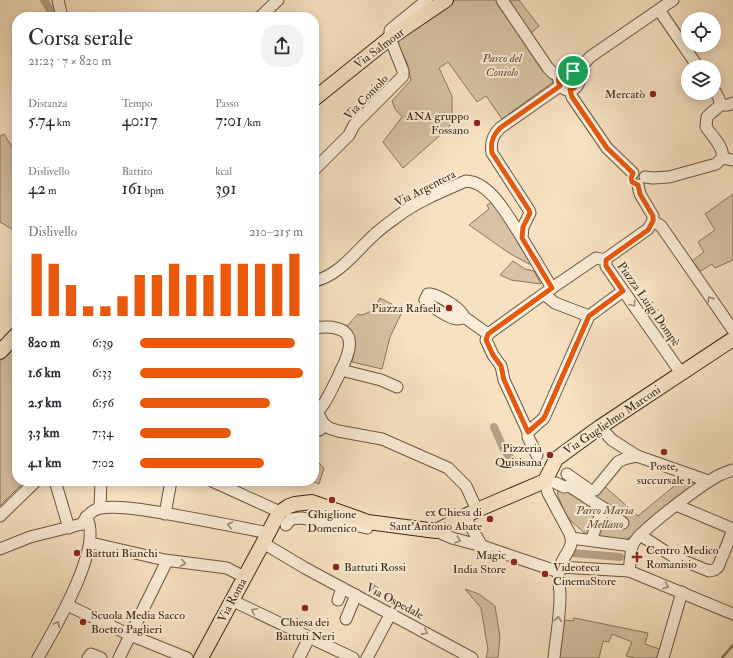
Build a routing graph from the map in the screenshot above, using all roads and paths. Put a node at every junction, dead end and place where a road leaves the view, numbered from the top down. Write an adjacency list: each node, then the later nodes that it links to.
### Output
1 (58, 0): 8 (street)
2 (278, 0): 9 (street)
3 (427, 0): 10 (street)
4 (446, 0): 10 (main road, Via Salmour)
5 (502, 0): 13 (street)
6 (673, 0): 7 (street)
7 (659, 10): 11 (street); 12 (street)
8 (61, 12)
9 (265, 12)
10 (390, 38): 14 (main road, Via Salmour); 19 (street, Via Coniolo)
11 (693, 60)
12 (576, 72): 13 (street); 13 (street)
13 (563, 84): 20 (street); 22 (street)
14 (319, 95)
15 (720, 100): 17 (street)
16 (733, 103): 17 (street)
17 (720, 106): 18 (street)
18 (728, 159): 20 (street)
19 (319, 165)
20 (642, 181): 21 (street)
21 (653, 221): 23 (street, Piazza Luigi Dompè); 30 (street, one-way to 21)
22 (522, 232): 24 (street, Via Argentera); 25 (street, Via Argentera)
23 (606, 260): 25 (street); 26 (street, Piazza Luigi Dompè)
24 (319, 279)
25 (548, 291): 27 (street); 31 (street)
26 (623, 291): 27 (street); 36 (street, Piazza Luigi Dompè, one-way to 36)
27 (589, 316): 41 (street)
28 (464, 317): 31 (street)
29 (319, 328): 35 (street)
30 (733, 330)
31 (488, 334): 41 (street)
32 (12, 339): 34 (main road)
33 (733, 339): 36 (main road, Via Guglielmo Marconi)
34 (0, 352)
35 (341, 370): 37 (street); 38 (street)
36 (681, 373): 40 (main road, Via Guglielmo Marconi)
37 (397, 387)
38 (319, 419)
39 (319, 423): 57 (street)
40 (600, 427): 43 (street); 47 (main road, Via Guglielmo Marconi)
41 (528, 432): 42 (street)
42 (537, 455)
43 (637, 456): 46 (street); 53 (street)
44 (733, 470): 46 (street)
45 (567, 474): 53 (street)
46 (708, 481): 54 (street)
47 (551, 482): 53 (street); 57 (main road); 69 (street)
48 (31, 486): 59 (street)
49 (56, 486): 63 (street)
50 (101, 486): 55 (street)
51 (170, 486): 58 (street)
52 (221, 486): 60 (street)
53 (589, 494): 56 (street)
54 (676, 505): 65 (street); 67 (street)
55 (100, 508): 58 (street); 61 (street)
56 (604, 509): 62 (street); 70 (street)
57 (471, 513): 66 (main road); 72 (street)
58 (164, 514): 68 (street, one-way to 58)
59 (0, 516)
60 (283, 519): 64 (street); 66 (main road); 68 (main road)
61 (84, 521): 63 (street); 71 (street)
62 (623, 523)
63 (69, 528): 74 (street)
64 (368, 528)
65 (733, 530): 67 (street)
66 (436, 531): 72 (street, one-way to 72)
67 (640, 535): 73 (street)
68 (266, 538): 78 (main road, Via Roma); 79 (street, Via Ospedale)
69 (572, 538): 73 (street); 76 (street)
70 (592, 538)
71 (91, 543): 75 (street); 84 (street)
72 (482, 546): 76 (street)
73 (632, 546): 77 (street)
74 (0, 549)
75 (167, 561): 78 (street, one-way to 78); 88 (street)
76 (559, 570): 77 (street); 100 (street, one-way to 76)
77 (630, 572): 80 (street, one-way to 80)
78 (244, 577): 82 (main road, Via Roma)
79 (342, 588): 81 (street, Via Ospedale); 83 (street)
80 (682, 592): 86 (street); 101 (street)
81 (356, 595): 85 (street, Via Ospedale); 87 (street)
82 (231, 600): 89 (street, one-way to 82); 95 (main road, Via Roma)
83 (338, 600)
84 (67, 605): 88 (street); 90 (street, one-way to 84)
85 (391, 614): 98 (street); 99 (street, Via Ospedale, one-way to 99)
86 (733, 614)
87 (346, 619)
88 (130, 635): 93 (street); 94 (street)
89 (309, 638): 96 (street); 97 (street)
90 (38, 658)
91 (88, 658): 92 (street)
92 (101, 658)
93 (119, 658)
94 (187, 658)
95 (201, 658)
96 (299, 658)
97 (353, 658)
98 (367, 658)
99 (472, 658)
100 (554, 658)
101 (663, 658)

